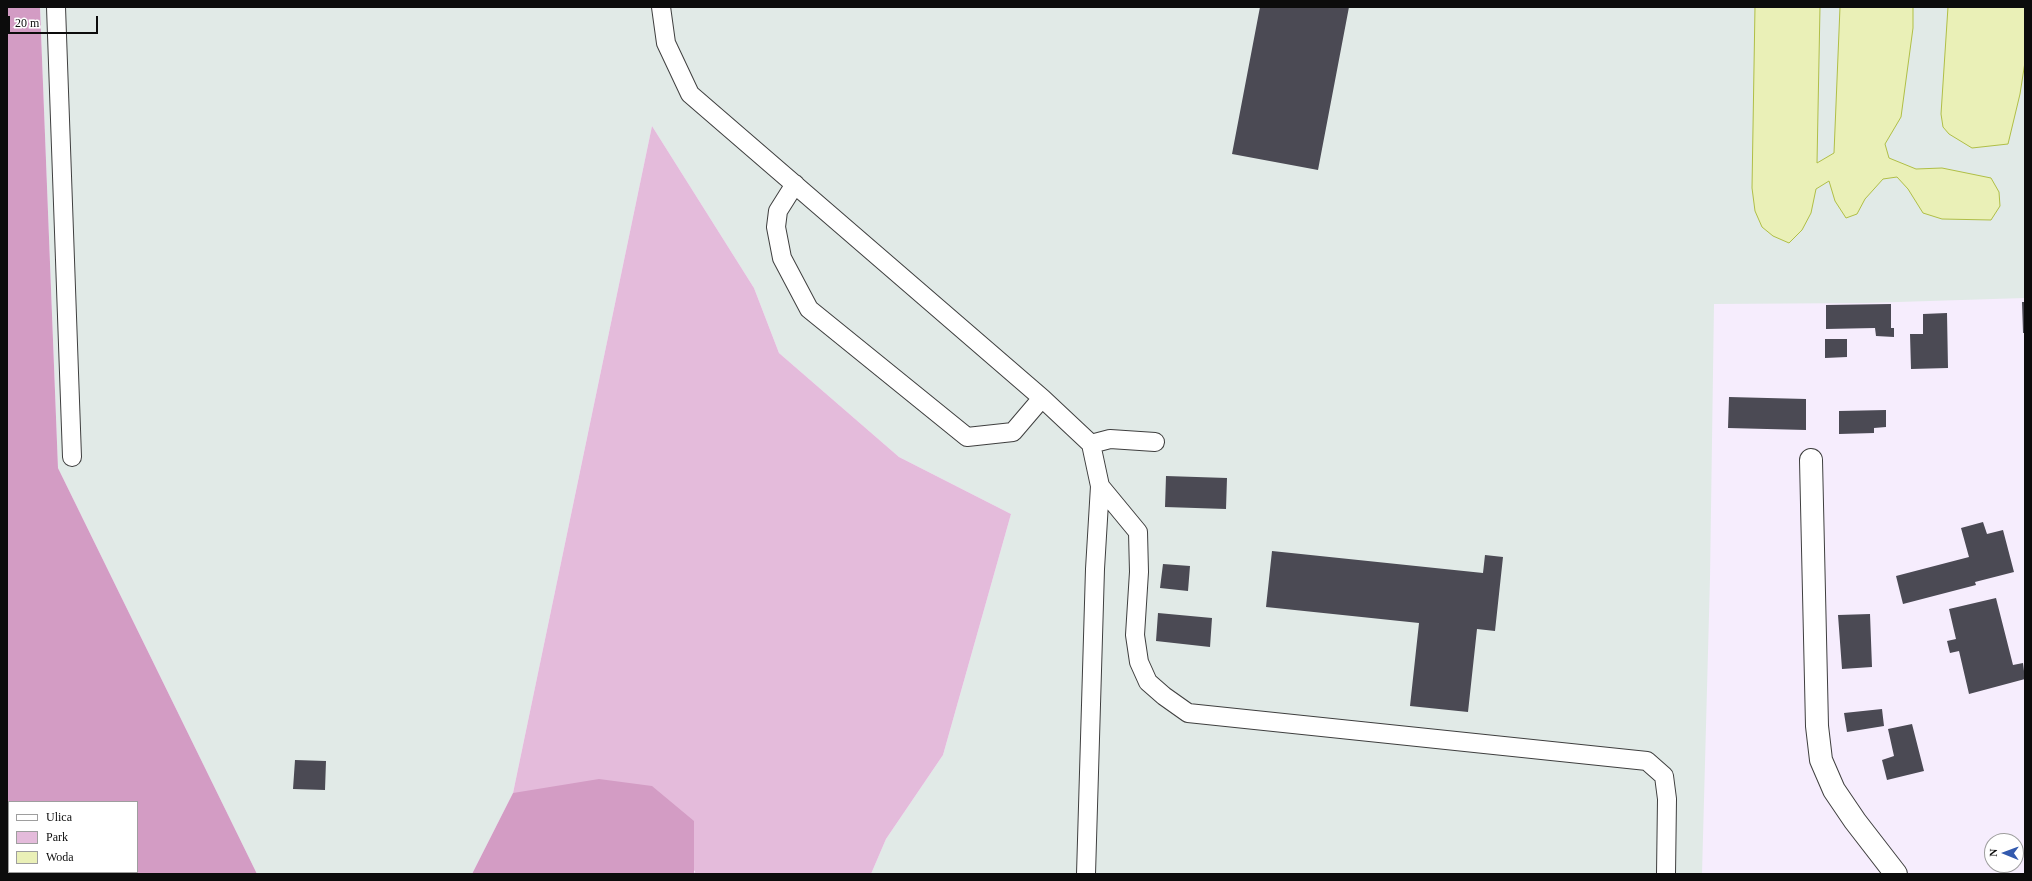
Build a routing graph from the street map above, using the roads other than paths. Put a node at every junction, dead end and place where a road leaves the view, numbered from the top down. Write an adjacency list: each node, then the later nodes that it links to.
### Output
1 (56, 7): 7 (lane)
2 (661, 7): 3 (lane)
3 (795, 184): 4 (lane); 4 (lane)
4 (1042, 398): 6 (lane)
5 (1155, 442): 6 (lane)
6 (1091, 444): 9 (lane)
7 (72, 457)
8 (1811, 460): 12 (street)
9 (1100, 486): 10 (lane); 11 (lane)
10 (1086, 874)
11 (1666, 874)
12 (1896, 874)

